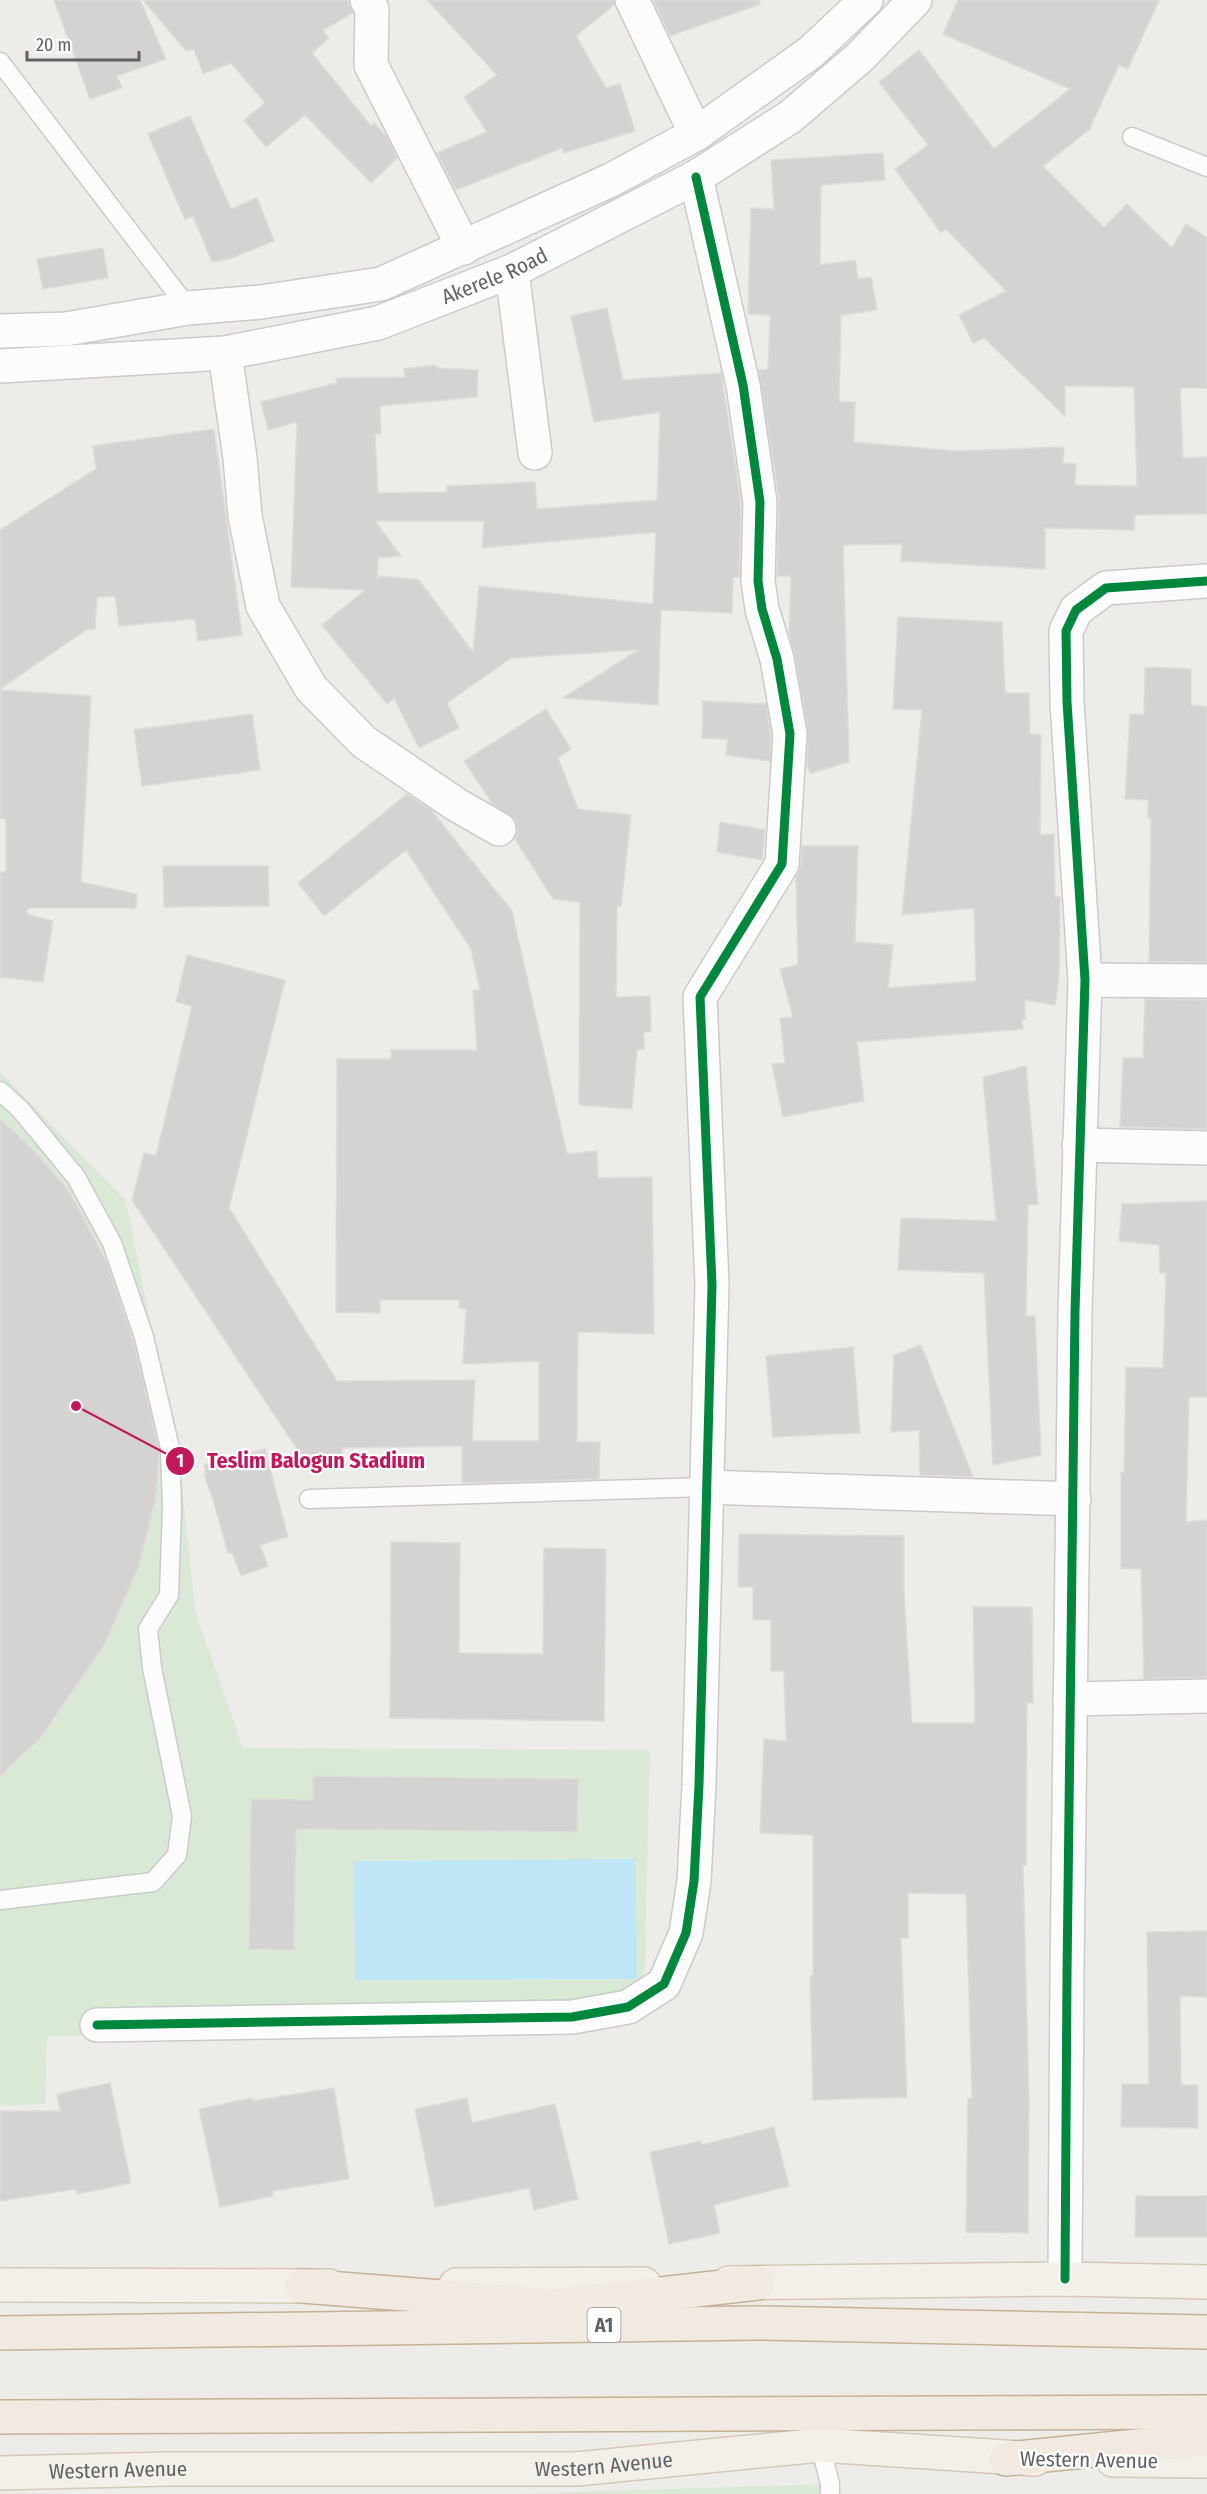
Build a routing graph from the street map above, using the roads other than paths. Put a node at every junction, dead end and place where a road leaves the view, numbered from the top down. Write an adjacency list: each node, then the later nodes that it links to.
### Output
1 (367, 0): 10 (street)
2 (632, 0): 6 (street)
3 (866, 0): 6 (street)
4 (915, 0): 9 (street, Akerele Road)
5 (0, 62): 12 (lane)
6 (696, 134): 10 (street)
7 (1132, 137): 8 (lane)
8 (1207, 167)
9 (696, 177): 11 (street, Akerele Road); 24 (street)
10 (464, 248): 12 (street)
11 (512, 271): 14 (street, Akerele Road); 16 (street)
12 (188, 308): 13 (street)
13 (0, 331)
14 (225, 353): 15 (street, Akerele Road); 18 (street)
15 (0, 366)
16 (535, 453)
17 (1207, 581): 19 (street)
18 (499, 829)
19 (1085, 980): 20 (street); 22 (street)
20 (1207, 981)
21 (0, 1091): 29 (lane)
22 (1079, 1145): 23 (street); 26 (street)
23 (1207, 1148)
24 (705, 1487): 25 (lane); 26 (street); 30 (street)
25 (309, 1499)
26 (1074, 1499): 28 (street)
27 (1207, 1696): 28 (street)
28 (1070, 1699): 31 (street)
29 (0, 1900)
30 (97, 2025)
31 (1065, 2279): 32 (main road); 33 (main road)
32 (758, 2283): 35 (main road); 36 (highway)
33 (1207, 2283)
34 (0, 2285): 35 (main road)
35 (302, 2286): 36 (highway)
36 (554, 2306): 37 (highway); 38 (highway)
37 (758, 2323): 38 (highway, A1); 39 (highway, A1)
38 (300, 2329): 40 (highway, A1)
39 (1207, 2332)
40 (0, 2333)
41 (1207, 2412): 42 (highway, Western Avenue)
42 (1007, 2413): 43 (highway, Western Avenue); 44 (highway)
43 (0, 2417)
44 (1207, 2434)
45 (1207, 2439): 47 (highway)
46 (820, 2445): 47 (main road, Western Avenue); 49 (main road, Western Avenue); 50 (lane)
47 (1006, 2459): 48 (main road, Western Avenue)
48 (1207, 2461)
49 (0, 2473)
50 (830, 2494)

